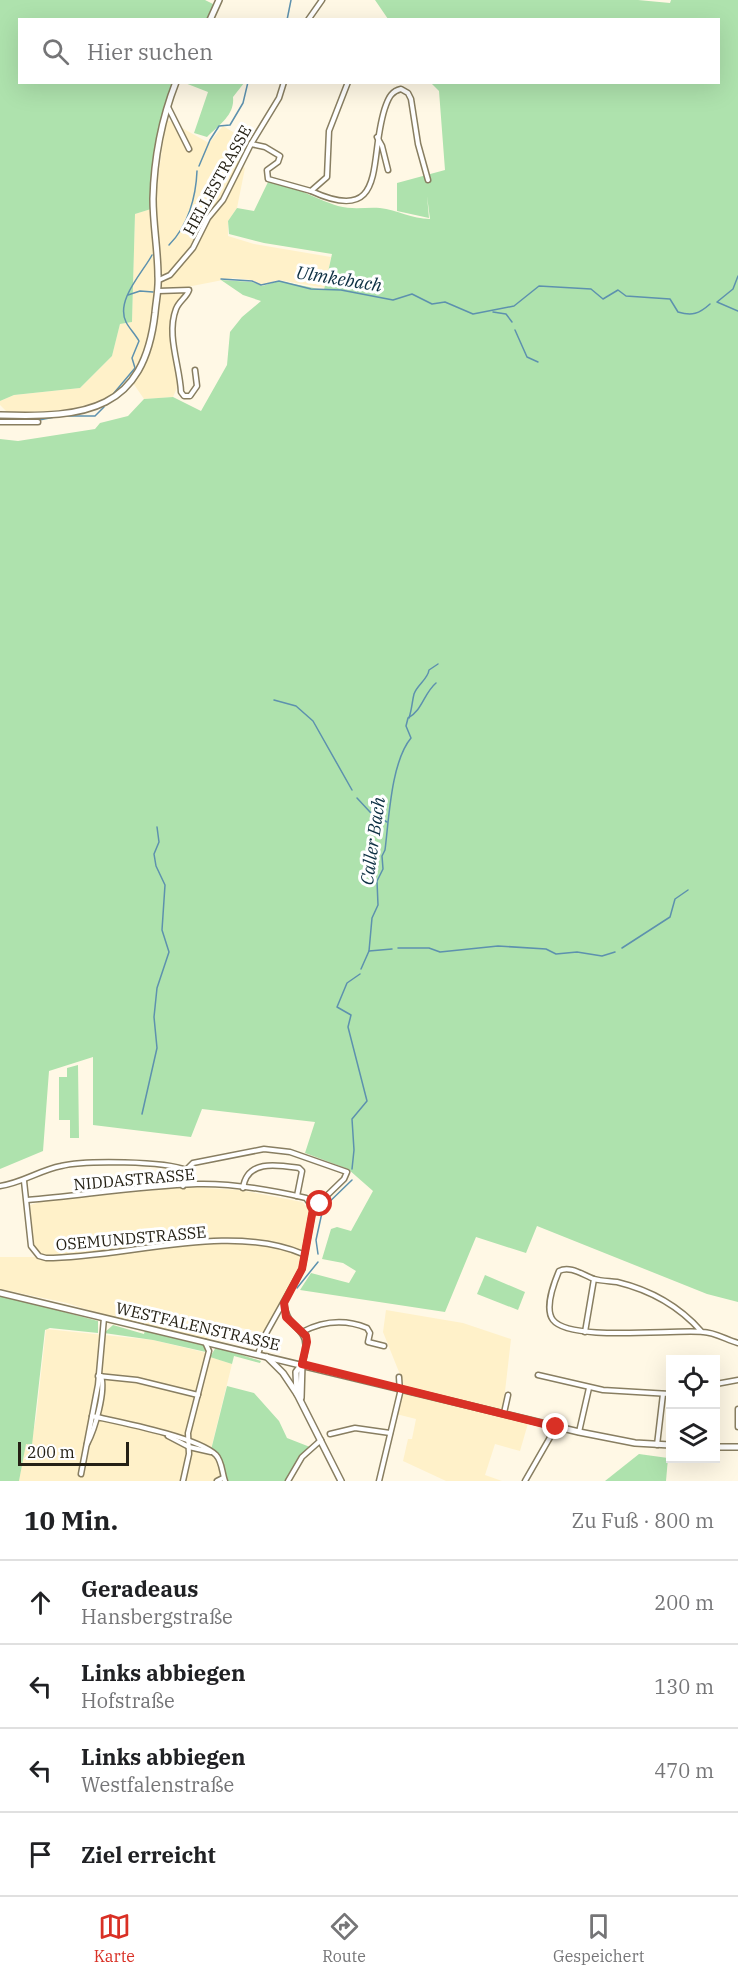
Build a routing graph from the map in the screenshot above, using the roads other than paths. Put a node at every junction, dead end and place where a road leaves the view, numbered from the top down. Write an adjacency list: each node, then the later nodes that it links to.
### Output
1 (219, 0): 3 (main road)
2 (322, 0): 4 (street)
3 (211, 18)
4 (309, 18)
5 (176, 84): 8 (main road)
6 (283, 84): 10 (street, HELLESTRASSE)
7 (347, 84): 14 (street)
8 (168, 107): 11 (street); 15 (main road)
9 (377, 136): 12 (street); 13 (street); 14 (street)
10 (251, 144): 14 (street); 15 (street, HELLESTRASSE)
11 (189, 148)
12 (387, 170)
13 (428, 180)
14 (311, 191)
15 (159, 280): 16 (main road)
16 (157, 291): 17 (street); 18 (main road)
17 (195, 370)
18 (0, 415)
19 (0, 422): 20 (street)
20 (38, 422)
21 (186, 1170): 22 (street); 24 (street); 28 (street)
22 (24, 1181): 23 (street); 27 (street, OSEMUNDSTRASSE)
23 (0, 1186)
24 (183, 1186): 25 (street, NIDDASTRASSE); 27 (street, NIDDASTRASSE)
25 (243, 1188): 26 (street, NIDDASTRASSE); 26 (street)
26 (297, 1196): 28 (street)
27 (27, 1200): 29 (street, OSEMUNDSTRASSE)
28 (313, 1209): 29 (street)
29 (303, 1254): 32 (street)
30 (594, 1279): 36 (street); 38 (street); 38 (street)
31 (0, 1293): 34 (main road, WESTFALENSTRASSE)
32 (285, 1300): 33 (street); 35 (street)
33 (286, 1317): 35 (street); 37 (street)
34 (104, 1318): 39 (main road, WESTFALENSTRASSE); 48 (street)
35 (275, 1318): 44 (street)
36 (701, 1331): 38 (street); 40 (street)
37 (302, 1332): 42 (street); 46 (street)
38 (585, 1332)
39 (204, 1341): 41 (main road, WESTFALENSTRASSE); 43 (street)
40 (738, 1343)
41 (219, 1344): 43 (street); 44 (main road, WESTFALENSTRASSE)
42 (384, 1346)
43 (209, 1351): 56 (street)
44 (258, 1354): 45 (main road, WESTFALENSTRASSE)
45 (266, 1356): 46 (main road, WESTFALENSTRASSE); 54 (main road)
46 (302, 1364): 53 (main road, WESTFALENSTRASSE); 54 (main road); 58 (main road)
47 (538, 1375): 52 (street)
48 (99, 1376): 56 (street); 61 (street)
49 (399, 1377): 53 (street)
50 (738, 1380): 51 (street)
51 (720, 1383)
52 (589, 1388): 55 (street); 64 (street)
53 (400, 1389): 60 (main road, WESTFALENSTRASSE); 65 (street)
54 (297, 1394): 58 (main road)
55 (663, 1394): 70 (street)
56 (198, 1395): 69 (street)
57 (508, 1395): 60 (street)
58 (302, 1404): 68 (main road)
59 (738, 1409): 63 (street)
60 (504, 1413): 62 (main road, WESTFALENSTRASSE)
61 (95, 1417): 67 (street); 76 (street)
62 (556, 1427): 64 (main road, WESTFALENSTRASSE); 83 (street)
63 (738, 1427)
64 (579, 1432): 70 (main road, WESTFALENSTRASSE)
65 (390, 1433): 66 (street); 82 (street)
66 (330, 1434)
67 (168, 1435): 69 (street); 72 (street)
68 (321, 1439): 80 (street); 81 (main road)
69 (188, 1441): 72 (street); 75 (street)
70 (657, 1445): 71 (main road, WESTFALENSTRASSE)
71 (666, 1445)
72 (189, 1447): 75 (street); 78 (street)
73 (720, 1447): 74 (main road)
74 (738, 1447)
75 (212, 1452): 77 (street)
76 (81, 1474)
77 (224, 1479): 79 (street)
78 (183, 1481)
79 (217, 1481)
80 (288, 1481)
81 (342, 1481)
82 (379, 1481)
83 (525, 1481)

